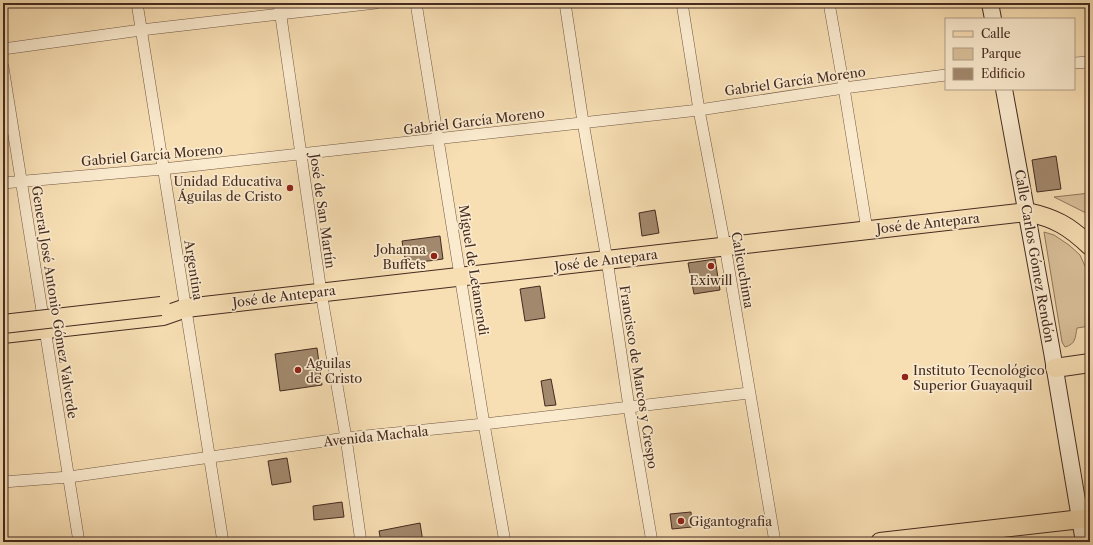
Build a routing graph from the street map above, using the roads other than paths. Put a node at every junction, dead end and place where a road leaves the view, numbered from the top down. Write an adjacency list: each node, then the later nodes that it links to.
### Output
1 (137, 3): 10 (street, Argentina)
2 (376, 3): 8 (street)
3 (416, 3): 20 (street, Miguel de Letamendi)
4 (565, 3): 19 (street, Francisco de Marcos y Crespo)
5 (682, 3): 18 (street, Calicuchima)
6 (829, 3): 16 (street)
7 (990, 3): 9 (main road)
8 (279, 8): 10 (street); 21 (street, José de San Martín)
9 (993, 18)
10 (141, 30): 11 (street); 22 (street, Argentina)
11 (3, 50)
12 (1090, 62): 13 (street)
13 (1075, 63)
14 (3, 67): 23 (street, General José Antonio Gómez Valverde)
15 (945, 75): 16 (street, Gabriel García Moreno)
16 (844, 88): 18 (street, Gabriel García Moreno); 26 (street)
17 (1004, 90): 25 (main road, Calle Carlos Gómez Rendón)
18 (699, 110): 19 (street, Gabriel García Moreno); 27 (street, Calicuchima)
19 (583, 122): 20 (street, Gabriel García Moreno); 29 (street, Francisco de Marcos y Crespo)
20 (438, 139): 21 (street, Gabriel García Moreno); 30 (street, Miguel de Letamendi)
21 (301, 154): 22 (street, Gabriel García Moreno); 31 (street, José de San Martín)
22 (163, 169): 23 (street, Gabriel García Moreno); 32 (street, Argentina)
23 (22, 181): 24 (street, Gabriel García Moreno); 34 (street, General José Antonio Gómez Valverde)
24 (3, 183)
25 (1027, 212): 26 (main road, José de Antepara); 28 (main road); 37 (main road, Calle Carlos Gómez Rendón)
26 (867, 230): 27 (main road, José de Antepara)
27 (725, 246): 29 (main road, José de Antepara); 38 (street, Calicuchima)
28 (1090, 246)
29 (608, 260): 30 (main road, José de Antepara); 39 (street, Francisco de Marcos y Crespo)
30 (461, 276): 31 (main road, José de Antepara); 40 (street, Miguel de Letamendi)
31 (321, 292): 32 (main road, José de Antepara); 41 (street, José de San Martín)
32 (186, 308): 33 (main road, José de Antepara, bridge); 34 (main road, José de Antepara); 42 (street, Argentina)
33 (3, 324)
34 (45, 329): 35 (main road, José de Antepara); 43 (street, General José Antonio Gómez Valverde)
35 (3, 334)
36 (1090, 363): 37 (main road)
37 (1055, 368): 45 (main road, Calle Carlos Gómez Rendón)
38 (750, 393): 39 (street, Avenida Machala); 51 (street, Calicuchima)
39 (629, 407): 40 (street, Avenida Machala); 50 (street, Francisco de Marcos y Crespo)
40 (484, 424): 41 (street, Avenida Machala); 49 (street, Miguel de Letamendi)
41 (346, 438): 42 (street, Avenida Machala); 48 (street, José de San Martín)
42 (209, 457): 43 (street, Avenida Machala); 47 (street, Argentina)
43 (69, 477): 44 (street, Avenida Machala); 46 (street, General José Antonio Gómez Valverde)
44 (3, 482)
45 (1085, 519): 52 (main road); 53 (main road, Calle Carlos Gómez Rendón)
46 (79, 542)
47 (223, 542)
48 (361, 542)
49 (505, 542)
50 (652, 542)
51 (775, 542)
52 (880, 542)
53 (1084, 542)

